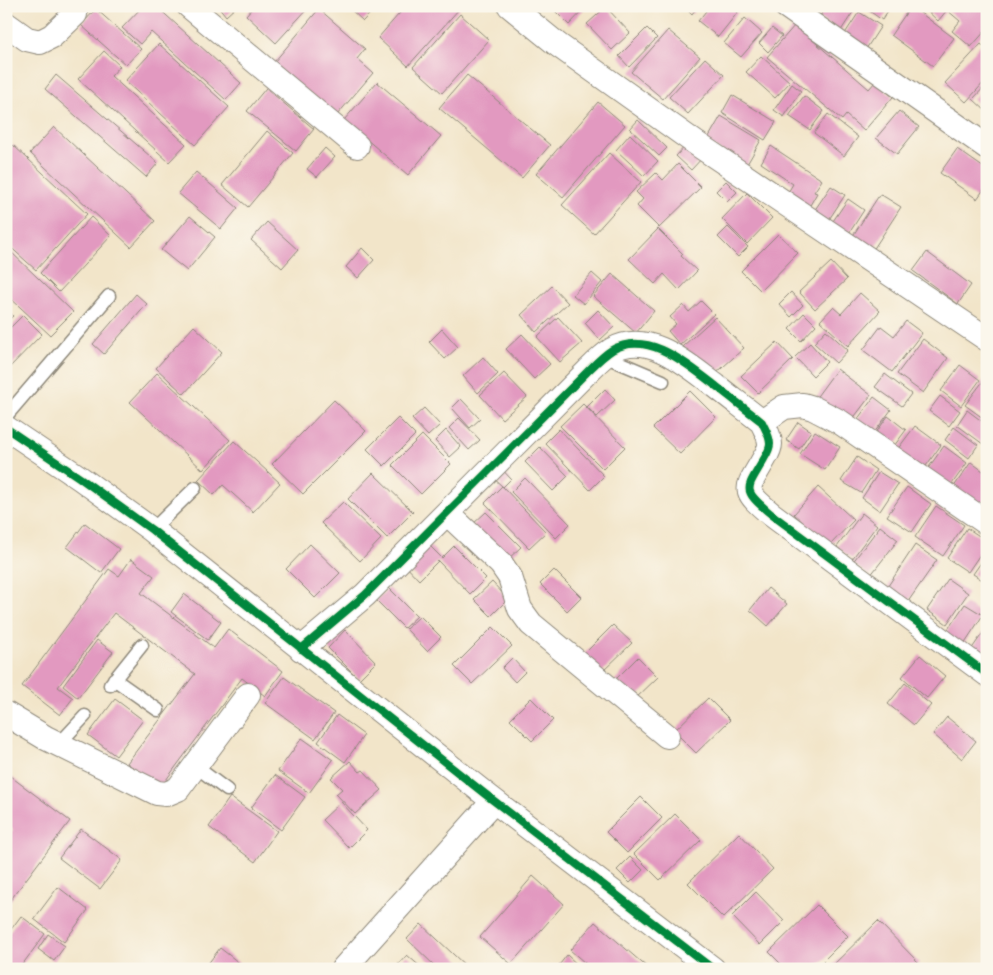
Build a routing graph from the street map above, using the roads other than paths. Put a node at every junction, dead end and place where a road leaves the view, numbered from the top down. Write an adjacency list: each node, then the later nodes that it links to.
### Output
1 (189, 6): 6 (street)
2 (510, 6): 9 (street)
3 (787, 7): 7 (street)
4 (75, 14): 5 (street)
5 (6, 24)
6 (357, 146)
7 (987, 147)
8 (109, 296): 12 (lane)
9 (987, 339)
10 (604, 356): 11 (lane); 13 (street); 16 (street)
11 (663, 381)
12 (6, 416)
13 (762, 422): 17 (street); 21 (street)
14 (6, 428): 18 (street)
15 (195, 488): 18 (lane)
16 (447, 513): 20 (street); 26 (street)
17 (987, 523)
18 (152, 530): 20 (street)
19 (142, 645): 23 (lane)
20 (301, 649): 30 (street)
21 (987, 674)
22 (248, 694): 28 (street)
23 (158, 710)
24 (6, 714): 27 (street)
25 (85, 716): 27 (lane)
26 (667, 736)
27 (59, 744): 28 (street)
28 (195, 766): 29 (lane)
29 (227, 790)
30 (494, 801): 31 (street); 32 (street)
31 (702, 966)
32 (344, 969)

